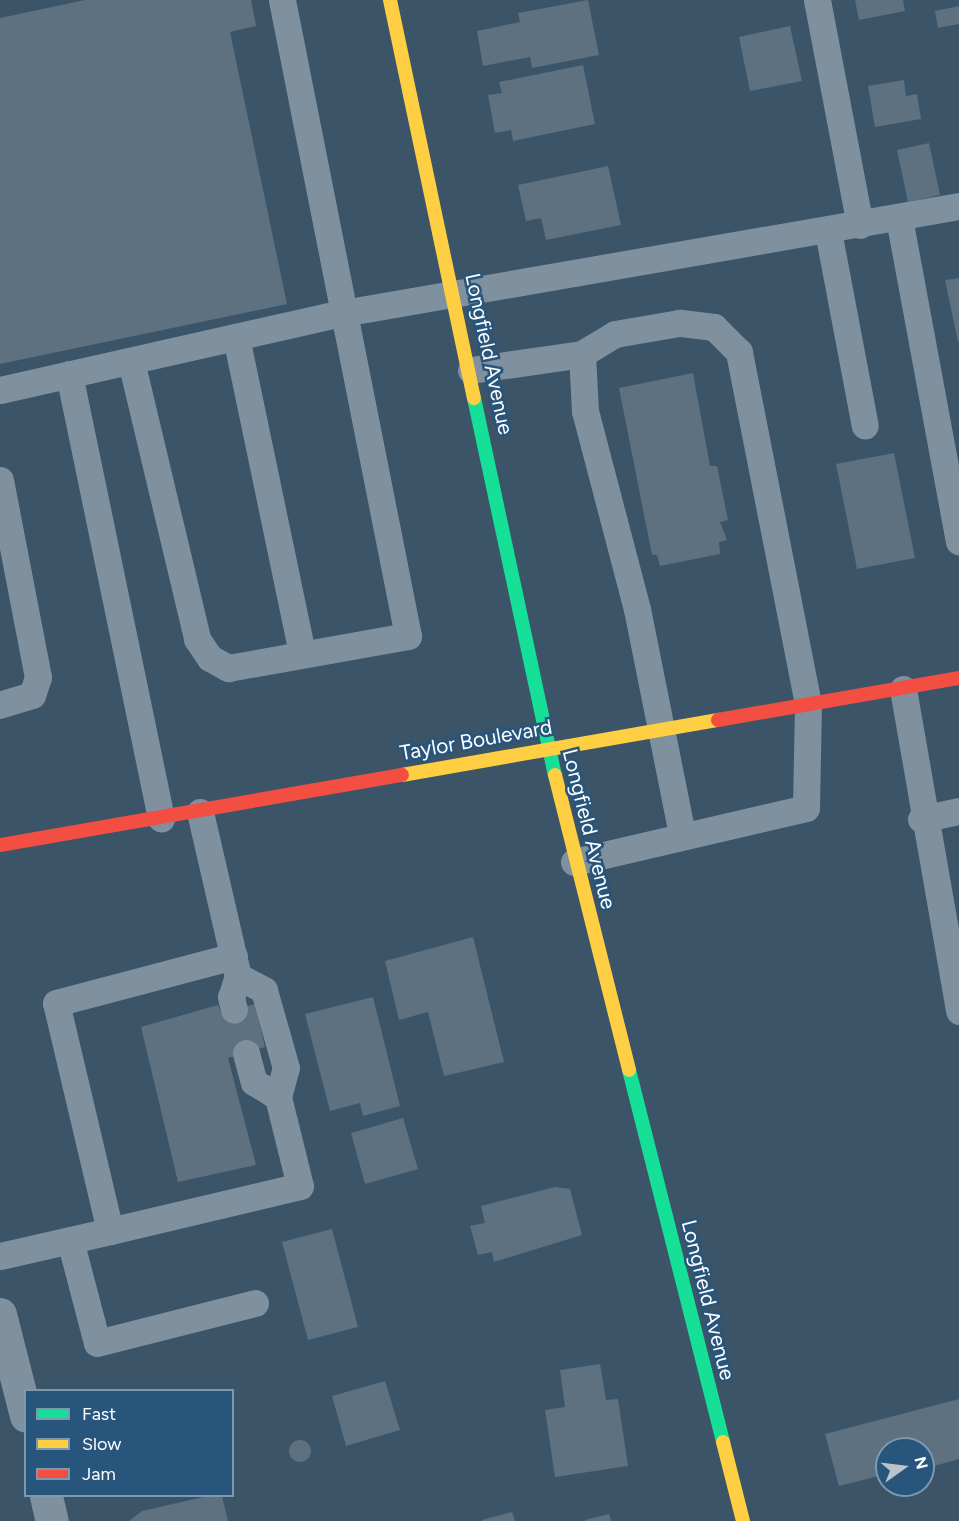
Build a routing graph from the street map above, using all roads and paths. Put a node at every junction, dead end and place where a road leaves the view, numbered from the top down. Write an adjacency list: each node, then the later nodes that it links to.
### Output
1 (282, 0): 9 (lane)
2 (390, 0): 8 (street, Longfield Avenue)
3 (817, 0): 6 (lane)
4 (959, 206): 5 (lane)
5 (899, 218): 6 (lane); 18 (lane)
6 (860, 225): 7 (lane)
7 (828, 231): 8 (lane); 16 (lane)
8 (456, 296): 9 (lane); 13 (street, Longfield Avenue)
9 (343, 313): 10 (lane); 19 (lane)
10 (236, 337): 12 (lane); 19 (lane)
11 (582, 354): 13 (lane); 22 (lane); 24 (lane)
12 (131, 361): 14 (lane); 19 (lane)
13 (471, 370): 25 (street, Longfield Avenue)
14 (69, 374): 15 (lane); 28 (lane)
15 (0, 390)
16 (866, 426)
17 (0, 480): 23 (lane)
18 (959, 541)
19 (302, 654)
20 (959, 678): 21 (street, Taylor Boulevard)
21 (903, 689): 22 (street, Taylor Boulevard); 29 (lane)
22 (808, 704): 24 (street, Taylor Boulevard); 30 (lane)
23 (0, 705)
24 (659, 729): 25 (street, Taylor Boulevard); 30 (lane)
25 (548, 749): 27 (street, Taylor Boulevard); 32 (street, Longfield Avenue)
26 (959, 811): 29 (lane)
27 (200, 812): 28 (street, Taylor Boulevard); 33 (lane)
28 (161, 819): 31 (street, Taylor Boulevard)
29 (921, 819): 35 (lane)
30 (682, 835): 32 (lane)
31 (0, 845)
32 (574, 861): 46 (street, Longfield Avenue)
33 (236, 966): 34 (lane); 37 (lane); 38 (lane)
34 (234, 1010)
35 (959, 1011)
36 (246, 1053): 37 (lane)
37 (278, 1097): 38 (lane)
38 (110, 1231): 39 (lane)
39 (70, 1240): 40 (lane); 41 (lane)
40 (0, 1256)
41 (255, 1303)
42 (0, 1314): 43 (street)
43 (24, 1408)
44 (46, 1497): 45 (street)
45 (52, 1521)
46 (744, 1521)

